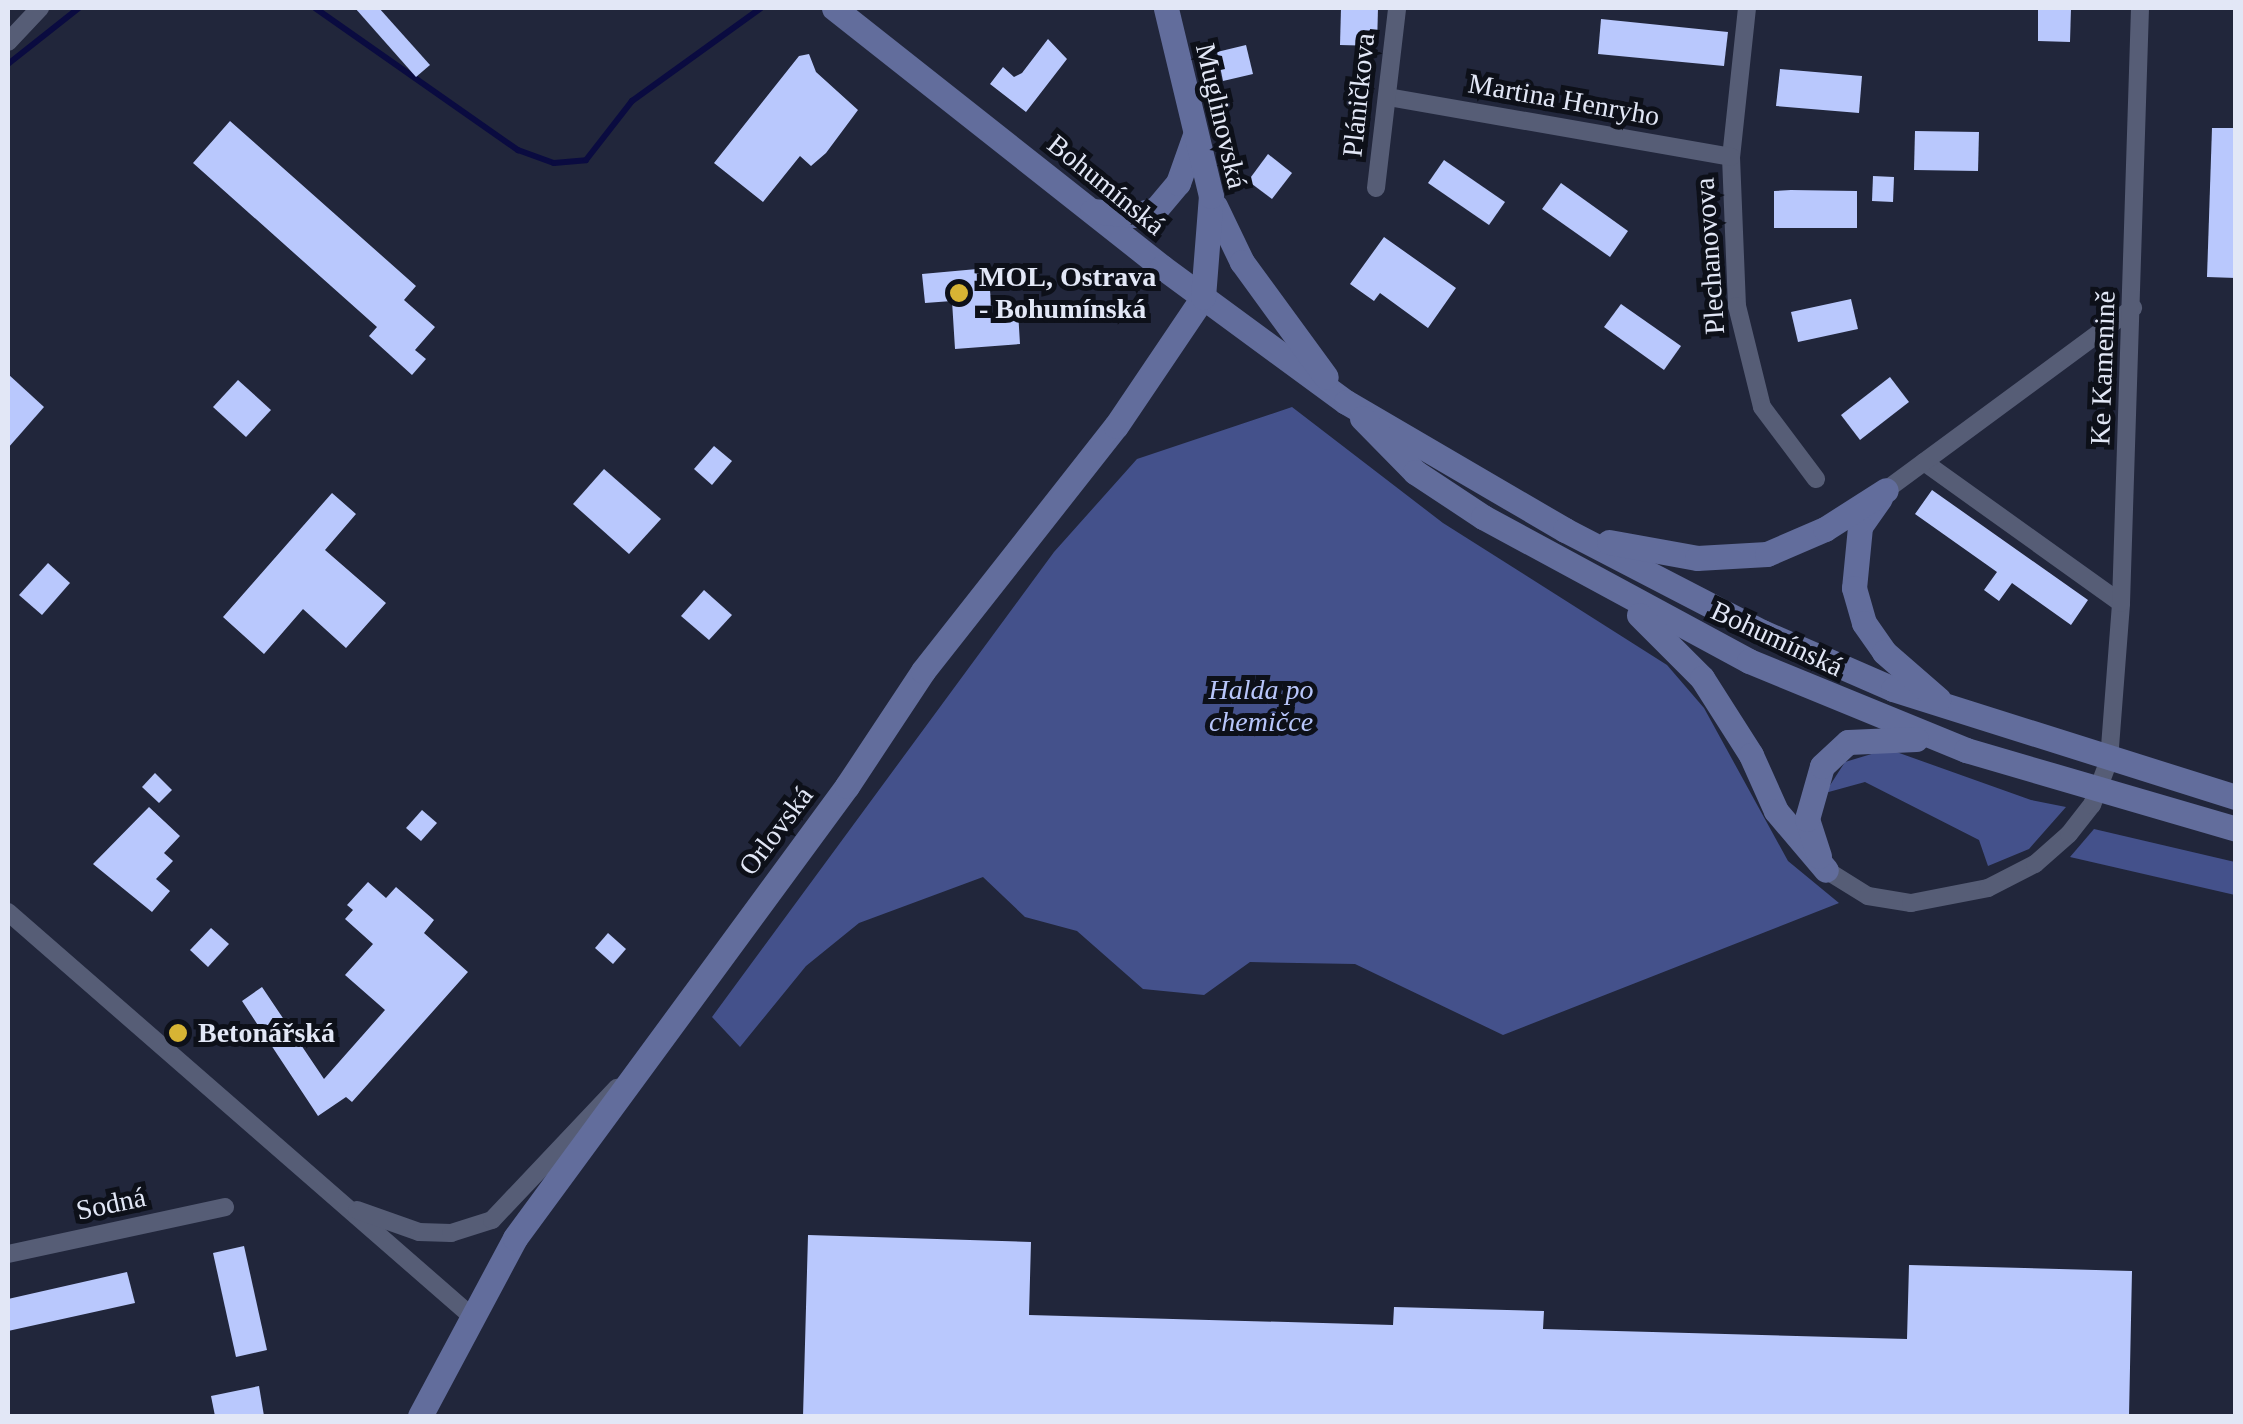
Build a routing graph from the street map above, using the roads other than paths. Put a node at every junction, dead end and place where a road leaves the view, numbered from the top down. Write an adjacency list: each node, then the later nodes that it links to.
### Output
1 (40, 8): 7 (street)
2 (834, 8): 13 (main road, Bohumínská)
3 (1166, 8): 9 (main road, Muglinovská)
4 (1396, 8): 8 (street, Pláničkova)
5 (1746, 8): 10 (street, Plechanovova)
6 (2140, 8): 15 (street, Ke Kamenině)
7 (8, 42)
8 (1388, 97): 10 (street, Martina Henryho); 11 (street, Pláničkova)
9 (1195, 135): 12 (main road, Muglinovská); 13 (main road)
10 (1731, 156): 18 (street, Plechanovova)
11 (1376, 188)
12 (1211, 196): 14 (main road, Muglinovská); 16 (main road)
13 (1092, 211): 14 (main road, Bohumínská)
14 (1203, 297): 16 (main road, Bohumínská); 29 (main road, Orlovská)
15 (2133, 308): 17 (street); 22 (street, Ke Kamenině)
16 (1346, 402): 20 (main road, Bohumínská); 21 (main road, Bohumínská)
17 (1924, 462): 19 (street); 22 (street)
18 (1816, 479)
19 (1886, 490): 20 (main road); 23 (main road)
20 (1565, 530): 23 (main road, Bohumínská)
21 (1617, 594): 24 (main road, Bohumínská); 27 (main road)
22 (2121, 603): 27 (street, Ke Kamenině)
23 (1958, 715): 25 (main road, Bohumínská)
24 (1966, 750): 26 (main road, Bohumínská); 27 (main road)
25 (2236, 797)
26 (2236, 828)
27 (1826, 870)
28 (8, 912): 30 (street)
29 (632, 1075): 30 (street); 33 (main road, Orlovská)
30 (344, 1205): 33 (street)
31 (226, 1207): 32 (street, Sodná)
32 (8, 1254)
33 (469, 1314): 34 (main road, Orlovská)
34 (420, 1416)

